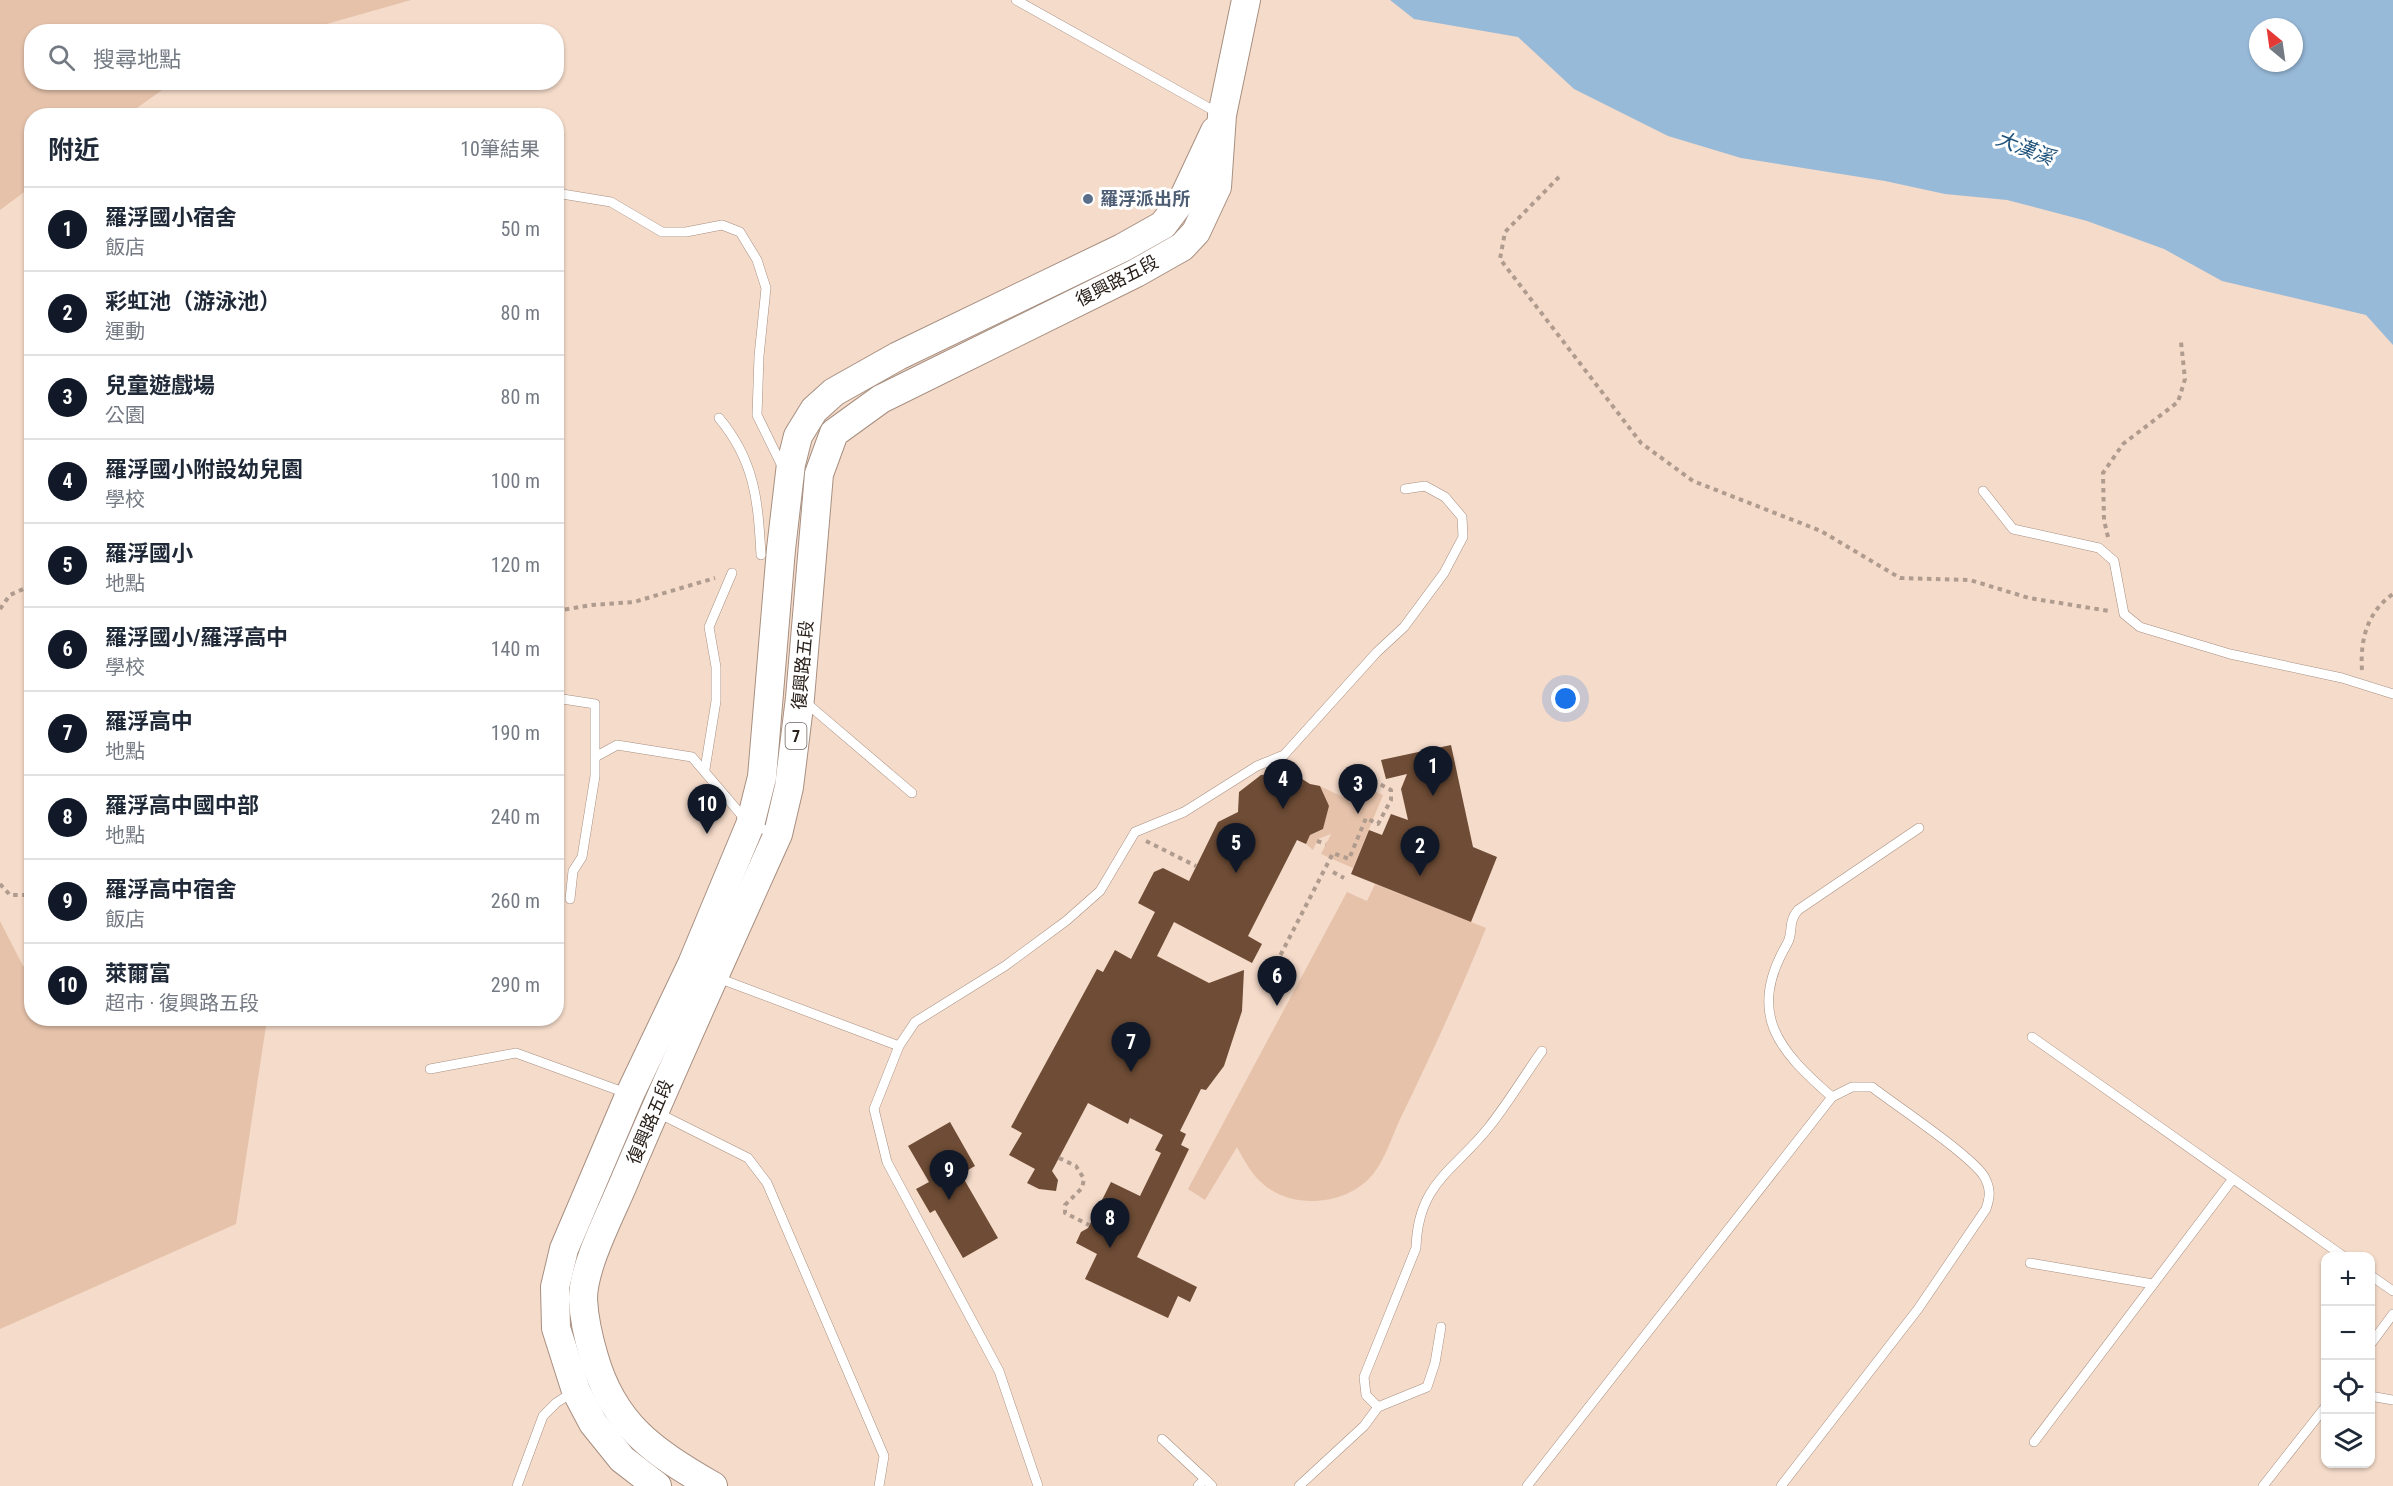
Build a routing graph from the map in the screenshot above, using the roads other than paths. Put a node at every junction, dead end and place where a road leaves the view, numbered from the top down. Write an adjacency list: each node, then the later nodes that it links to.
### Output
1 (1016, 0): 3 (lane)
2 (1246, 0): 3 (main road, 復興路五段 / 7)
3 (1222, 115): 5 (main road, 復興路五段 / 7); 6 (main road, 復興路五段 / 7)
4 (564, 194): 10 (lane)
5 (1067, 275): 6 (main road); 7 (main road, 復興路五段 / 7)
6 (1073, 303): 8 (main road, 復興路五段 / 7)
7 (834, 392): 8 (main road); 10 (main road, 復興路五段 / 7)
8 (853, 417): 16 (main road, 復興路五段 / 7)
9 (720, 418): 13 (lane)
10 (789, 481): 21 (main road, 復興路五段 / 7)
11 (1405, 489): 27 (lane)
12 (1983, 491): 15 (lane)
13 (761, 555)
14 (732, 573): 19 (lane)
15 (2393, 694)
16 (800, 698): 20 (lane); 23 (main road, 復興路五段 / 7)
17 (564, 699): 18 (lane)
18 (597, 756): 19 (lane); 24 (lane)
19 (705, 769): 21 (lane)
20 (912, 793)
21 (750, 825): 23 (lane); 25 (main road, 復興路五段 / 7)
22 (1919, 828): 30 (lane)
23 (778, 834): 25 (main road, 復興路五段 / 7)
24 (570, 899)
25 (703, 970): 27 (lane); 31 (main road, 復興路五段 / 7)
26 (2032, 1037): 32 (lane)
27 (899, 1046): 53 (lane)
28 (1542, 1052): 44 (lane)
29 (430, 1069): 31 (lane)
30 (1832, 1097): 55 (lane); 56 (lane)
31 (642, 1102): 41 (main road, 復興路五段 / 7); 48 (main road, 復興路五段 / 7); 52 (lane)
32 (2232, 1180): 33 (lane); 36 (lane)
33 (2336, 1252)
34 (2030, 1263): 36 (lane)
35 (2375, 1278): 37 (lane)
36 (2153, 1284): 47 (lane)
37 (2393, 1291)
38 (2393, 1314): 40 (lane)
39 (1441, 1327): 44 (lane)
40 (2375, 1338)
41 (576, 1391): 48 (main road, 復興路五段 / 7); 50 (lane)
42 (2375, 1397): 43 (lane)
43 (2393, 1400)
44 (1378, 1407): 54 (lane)
45 (2321, 1411): 57 (lane)
46 (1162, 1439): 49 (lane)
47 (2034, 1442)
48 (672, 1476): 51 (main road, 復興路五段 / 7)
49 (1205, 1484)
50 (517, 1486)
51 (713, 1486)
52 (879, 1486)
53 (1038, 1486)
54 (1299, 1486)
55 (1527, 1486)
56 (1781, 1486)
57 (2263, 1486)

